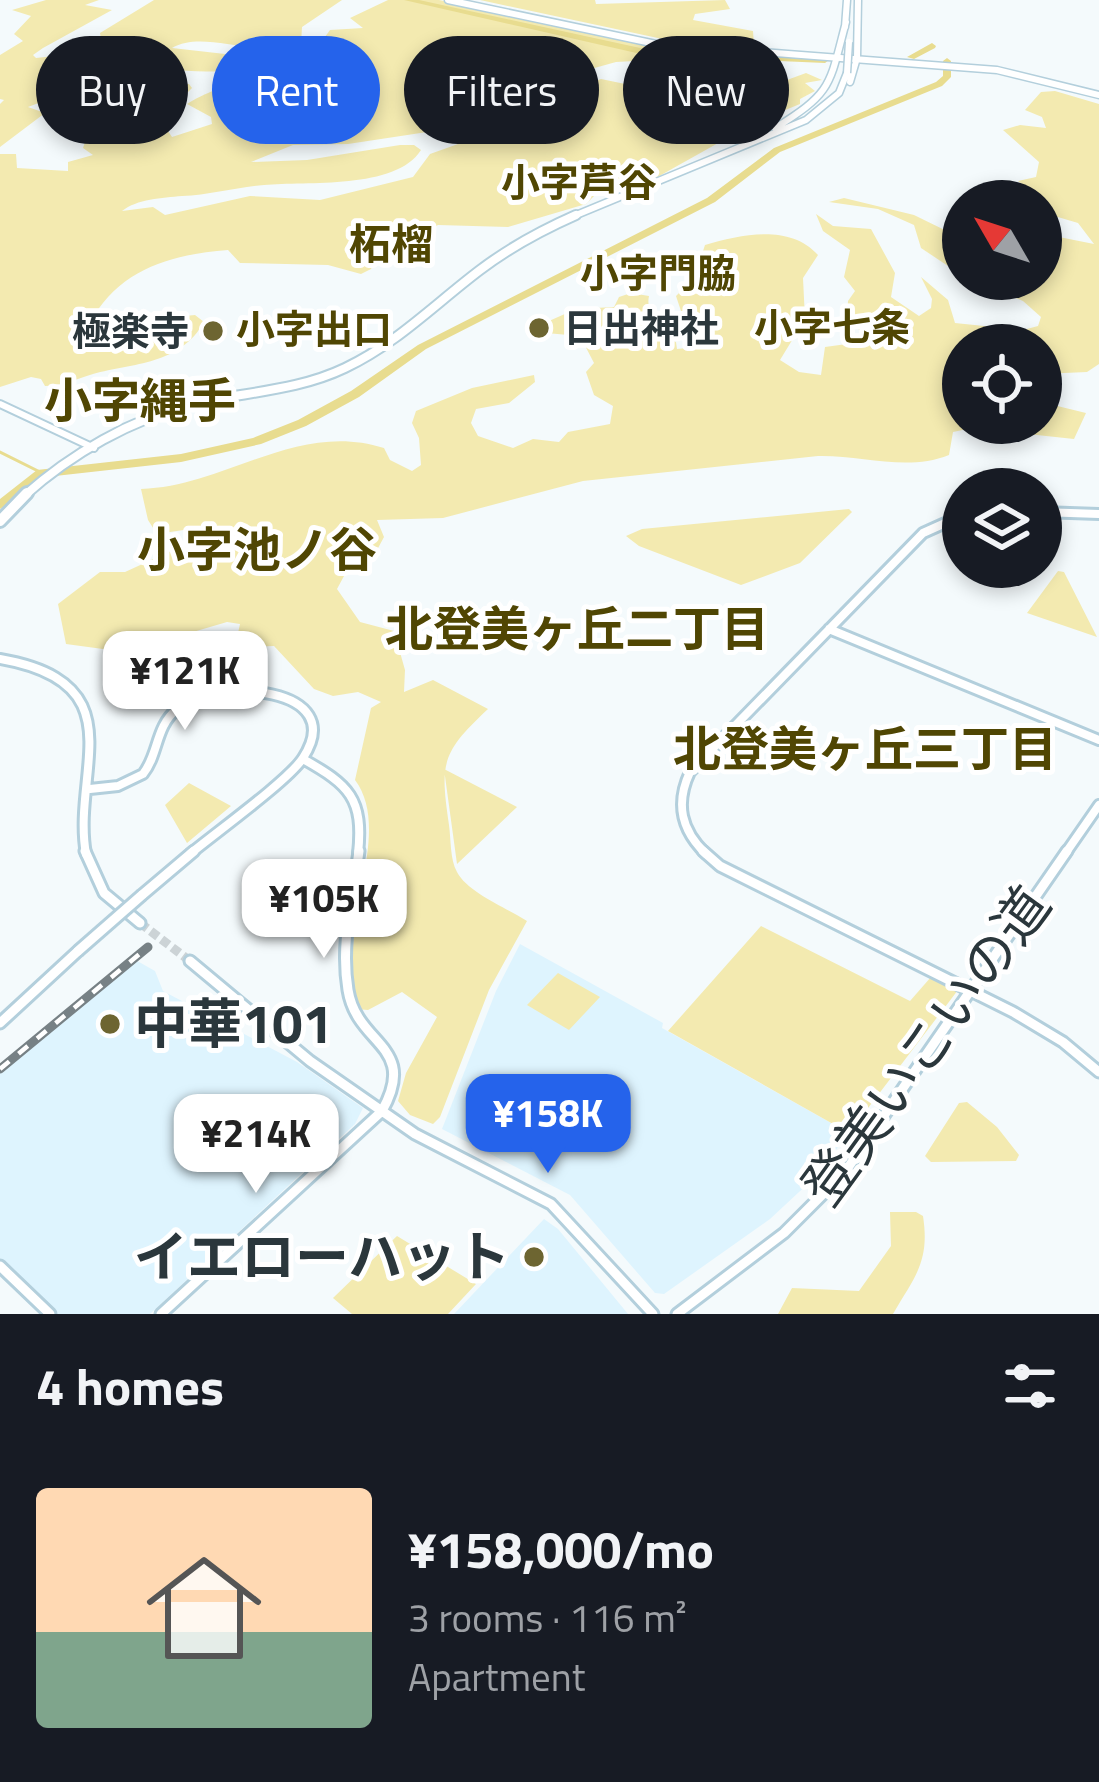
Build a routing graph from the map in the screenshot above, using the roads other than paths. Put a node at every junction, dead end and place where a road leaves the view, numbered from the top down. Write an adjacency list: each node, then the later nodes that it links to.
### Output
1 (448, 0): 6 (main road)
2 (459, 0): 6 (main road)
3 (853, 0): 4 (main road); 5 (main road); 7 (main road)
4 (846, 22): 5 (main road); 6 (main road)
5 (847, 42): 8 (main road, bridge)
6 (836, 56): 7 (main road); 13 (main road)
7 (857, 57): 9 (main road); 11 (main road)
8 (844, 73): 10 (main road); 13 (main road)
9 (1099, 93)
10 (789, 127)
11 (789, 132)
12 (752, 144): 13 (main road)
13 (748, 145): 15 (main road)
14 (0, 404): 15 (street)
15 (94, 448): 16 (main road)
16 (4, 506): 19 (main road)
17 (1062, 513): 18 (street)
18 (1099, 514)
19 (0, 520)
20 (942, 524): 21 (street)
21 (830, 629): 23 (street); 29 (street)
22 (0, 659): 25 (street)
23 (1099, 740)
24 (303, 759): 25 (street); 30 (street, bridge); 32 (street)
25 (90, 789): 27 (street)
26 (1099, 805): 29 (street, 登美いこいの道)
27 (140, 923)
28 (190, 961): 32 (street)
29 (970, 991): 31 (street); 37 (street, 登美いこいの道)
30 (0, 1023)
31 (1099, 1072)
32 (382, 1111): 35 (street); 36 (street)
33 (0, 1266): 34 (street)
34 (50, 1314)
35 (161, 1314)
36 (653, 1314)
37 (677, 1314)

